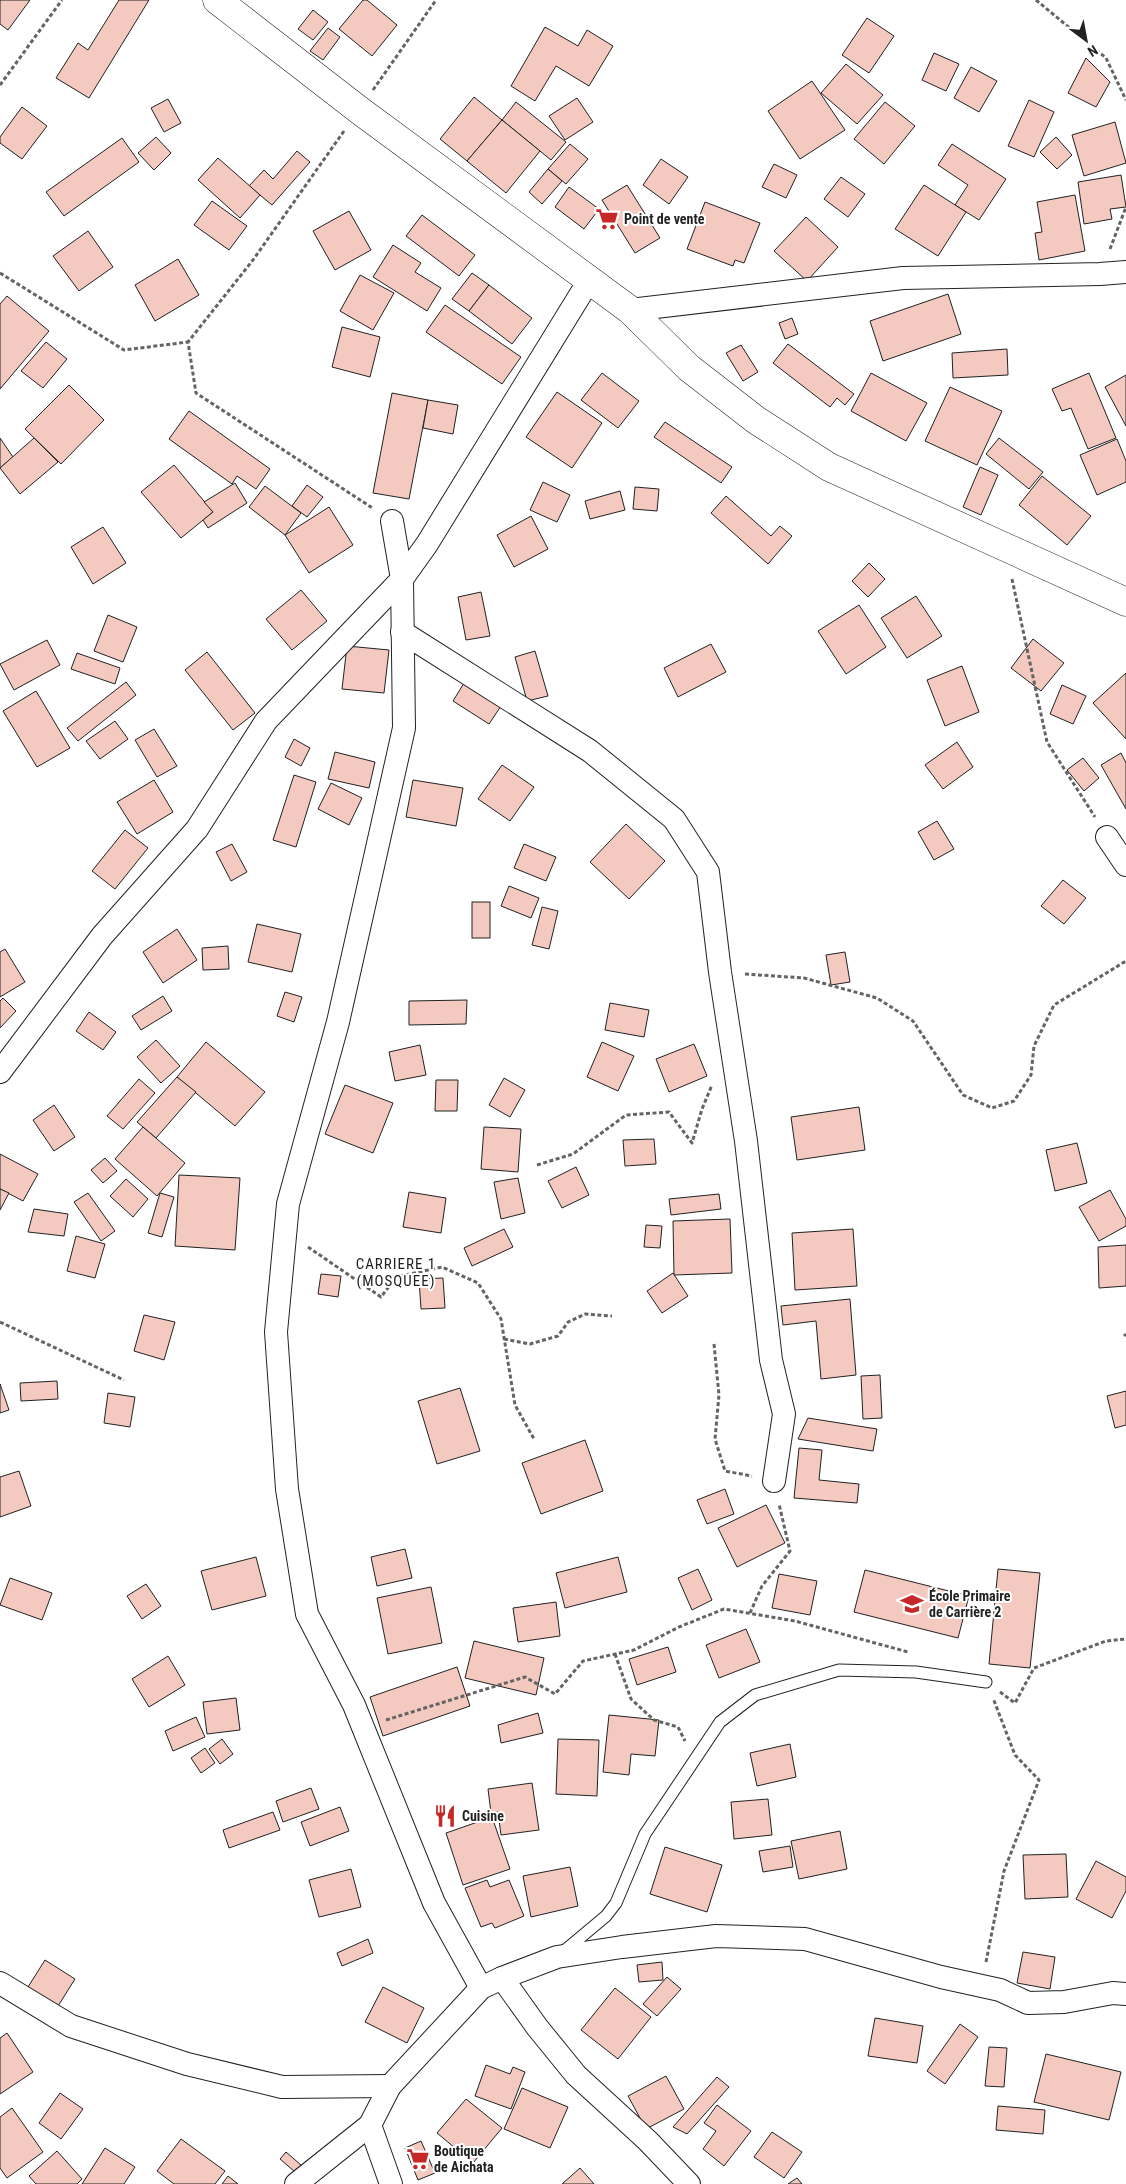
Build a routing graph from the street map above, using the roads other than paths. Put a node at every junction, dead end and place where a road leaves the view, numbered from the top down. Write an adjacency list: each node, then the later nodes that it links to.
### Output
1 (217, 0): 3 (highway)
2 (1126, 272): 4 (street)
3 (590, 279): 4 (highway); 6 (street)
4 (630, 310): 7 (highway)
5 (392, 521): 6 (street)
6 (402, 579): 8 (street); 11 (street)
7 (1126, 602)
8 (402, 632): 12 (street); 17 (street)
9 (1107, 837): 10 (street)
10 (1126, 865)
11 (0, 1072)
12 (774, 1481)
13 (986, 1682): 14 (lane)
14 (557, 1957): 15 (street); 18 (street)
15 (502, 1978): 17 (street); 23 (street)
16 (0, 1983): 19 (street)
17 (481, 1988): 19 (street)
18 (1126, 1994)
19 (390, 2086): 20 (street)
20 (370, 2126): 21 (street); 22 (street)
21 (296, 2184)
22 (391, 2184)
23 (689, 2184)

